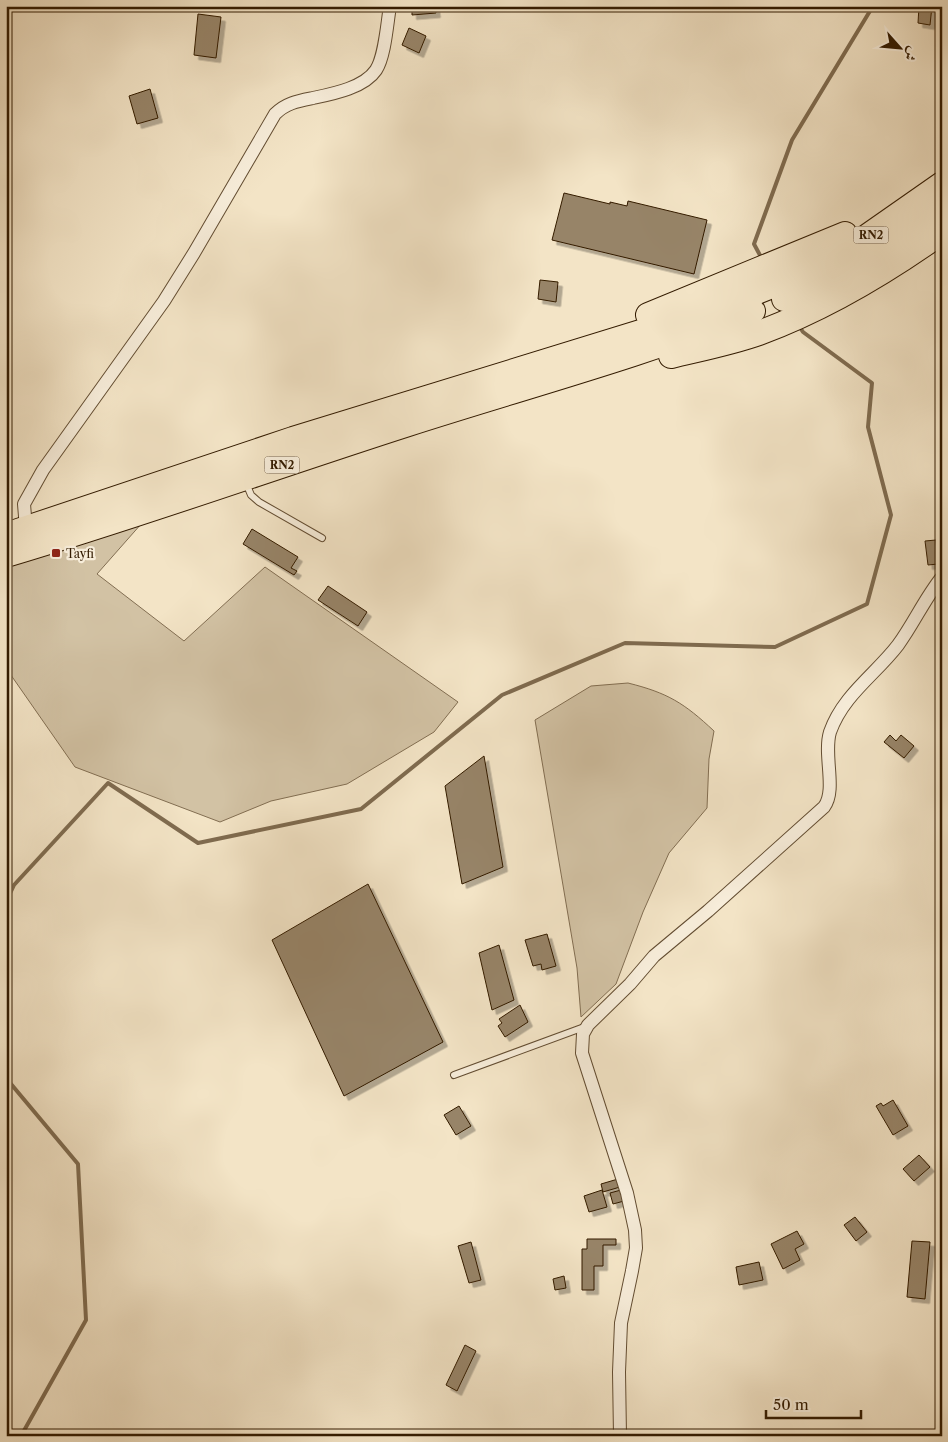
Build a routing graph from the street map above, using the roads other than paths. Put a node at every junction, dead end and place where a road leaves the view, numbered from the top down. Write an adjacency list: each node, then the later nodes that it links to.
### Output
1 (390, 6): 8 (street)
2 (942, 170): 6 (highway)
3 (942, 184): 6 (highway, RN2)
4 (942, 208): 6 (highway, RN2)
5 (942, 232): 6 (highway)
6 (744, 306): 7 (highway, RN2); 8 (highway, RN2)
7 (244, 477): 9 (lane); 10 (highway, RN2)
8 (16, 532)
9 (322, 538)
10 (6, 555)
11 (942, 577): 12 (street)
12 (588, 1025): 13 (lane); 14 (street)
13 (454, 1074)
14 (620, 1436)

